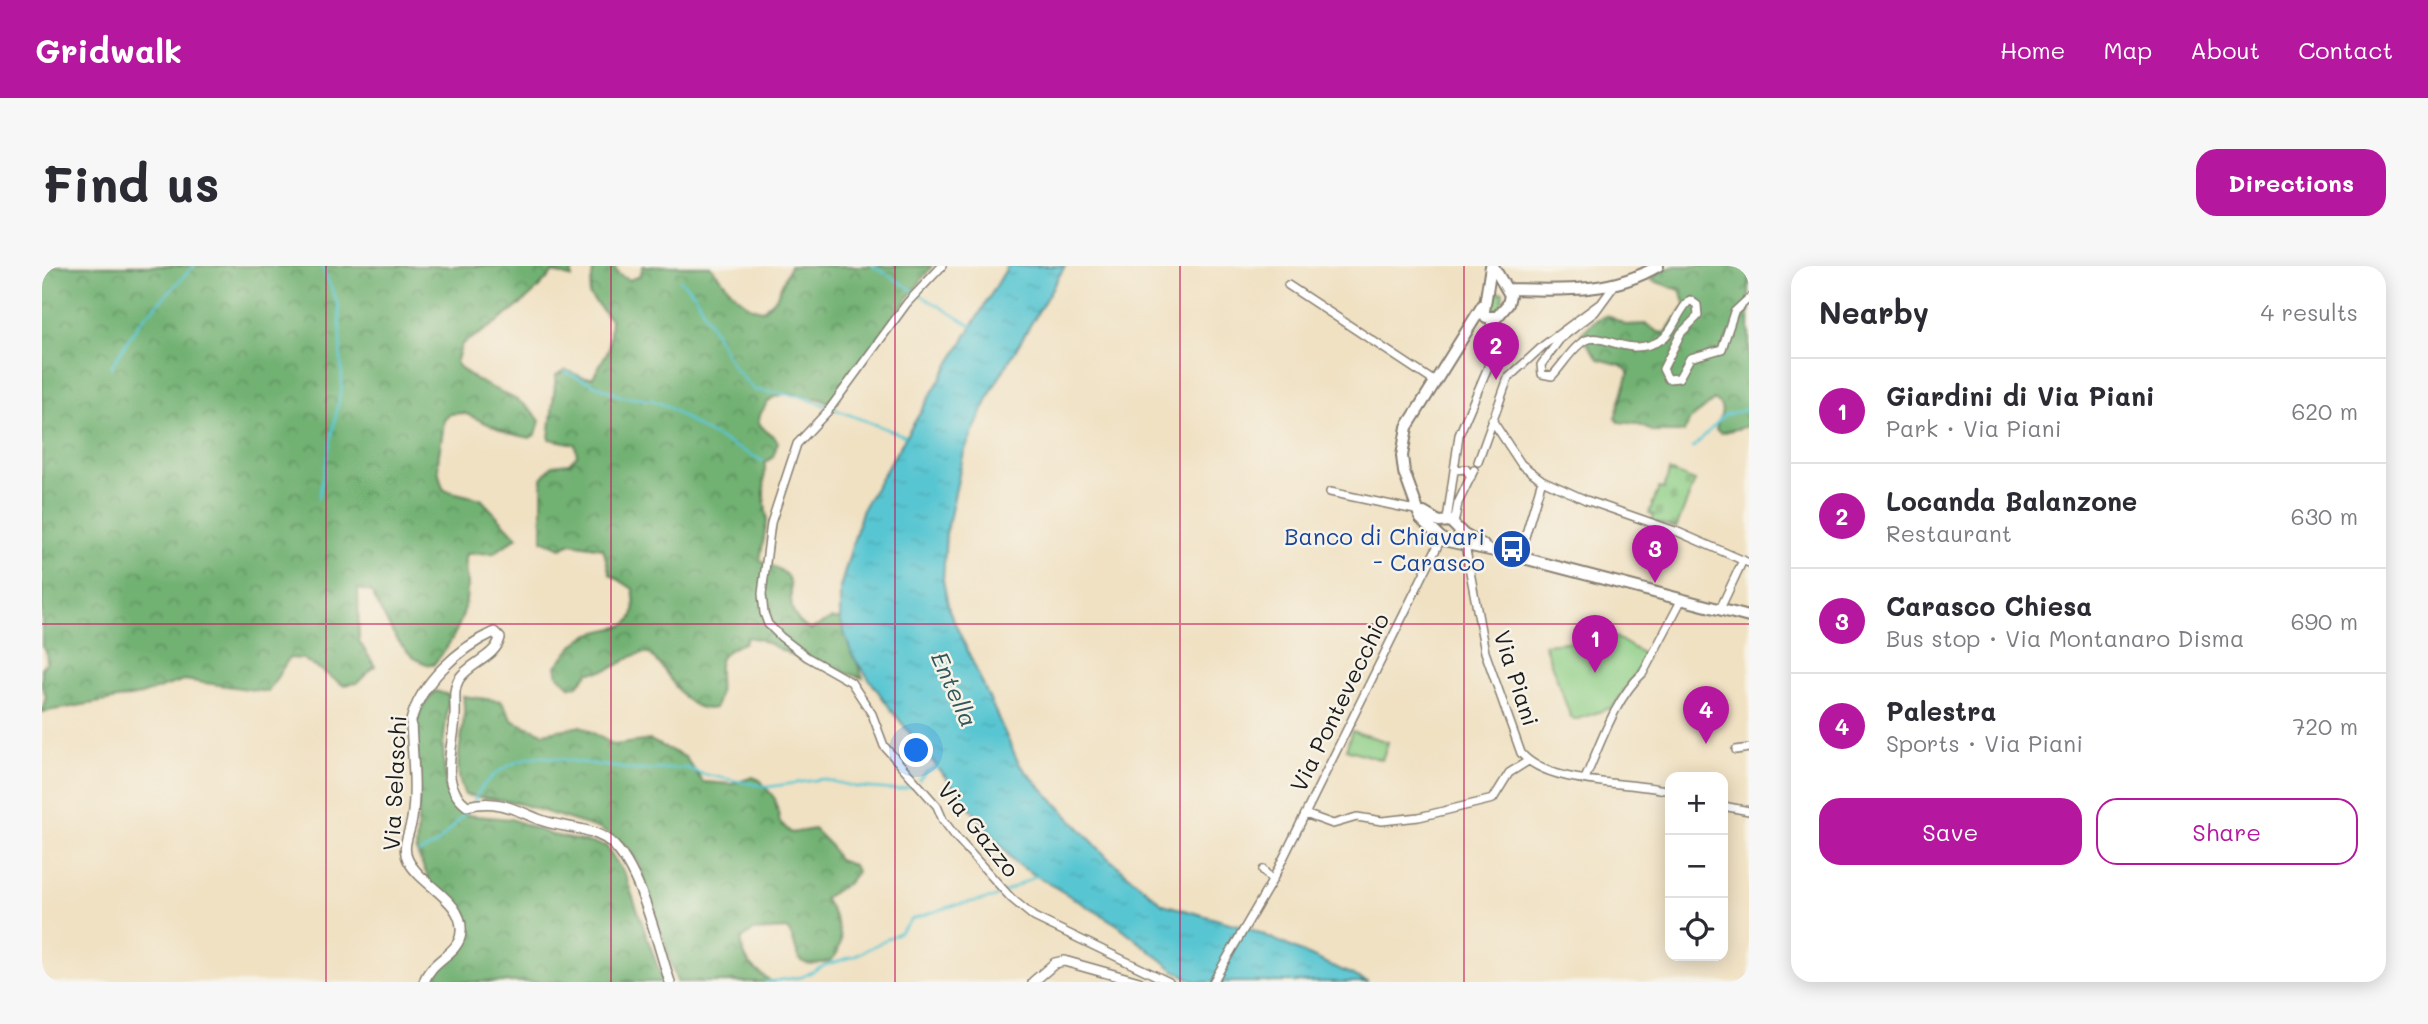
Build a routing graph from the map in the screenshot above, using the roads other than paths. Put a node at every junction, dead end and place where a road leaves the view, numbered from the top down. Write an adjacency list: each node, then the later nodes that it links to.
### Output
1 (942, 266): 45 (street, Via Gazzo)
2 (1492, 266): 6 (main road); 7 (main road)
3 (1658, 266): 5 (main road)
4 (1288, 285): 15 (street)
5 (1614, 286): 8 (main road); 10 (street)
6 (1489, 288): 7 (main road); 12 (main road)
7 (1505, 288): 8 (main road); 11 (main road)
8 (1542, 291): 11 (main road)
9 (1749, 298): 10 (street)
10 (1602, 302): 16 (street)
11 (1508, 304): 13 (main road)
12 (1483, 305): 13 (main road); 14 (main road)
13 (1489, 317): 14 (main road); 17 (street)
14 (1464, 336): 15 (main road)
15 (1435, 382): 21 (main road)
16 (1492, 419): 18 (street); 19 (street)
17 (1455, 470): 18 (street); 23 (street)
18 (1474, 470): 23 (street)
19 (1542, 480): 26 (street); 27 (street)
20 (1330, 492): 22 (street)
21 (1410, 497): 22 (main road); 23 (main road)
22 (1415, 510): 23 (main road)
23 (1446, 529): 24 (main road); 25 (main road); 38 (street, Via Pontevecchio)
24 (1465, 545): 25 (main road); 33 (street, Via Piani)
25 (1504, 553): 26 (main road)
26 (1519, 557): 28 (main road)
27 (1746, 561): 29 (street)
28 (1682, 599): 29 (main road); 34 (street)
29 (1720, 609): 30 (main road)
30 (1749, 617)
31 (1749, 748): 32 (street)
32 (1736, 750)
33 (1528, 761): 34 (street, Via Piani); 38 (street)
34 (1585, 779): 35 (street, Via Piani)
35 (1665, 790)
36 (1728, 807): 37 (street)
37 (1749, 811)
38 (1304, 814): 40 (street, Via Pontevecchio)
39 (1263, 870): 40 (street)
40 (1271, 882): 46 (street, Via Pontevecchio)
41 (424, 982): 42 (street, Via Selaschi)
42 (670, 982)
43 (1033, 982): 44 (street)
44 (1139, 982)
45 (1169, 982)
46 (1213, 982)

